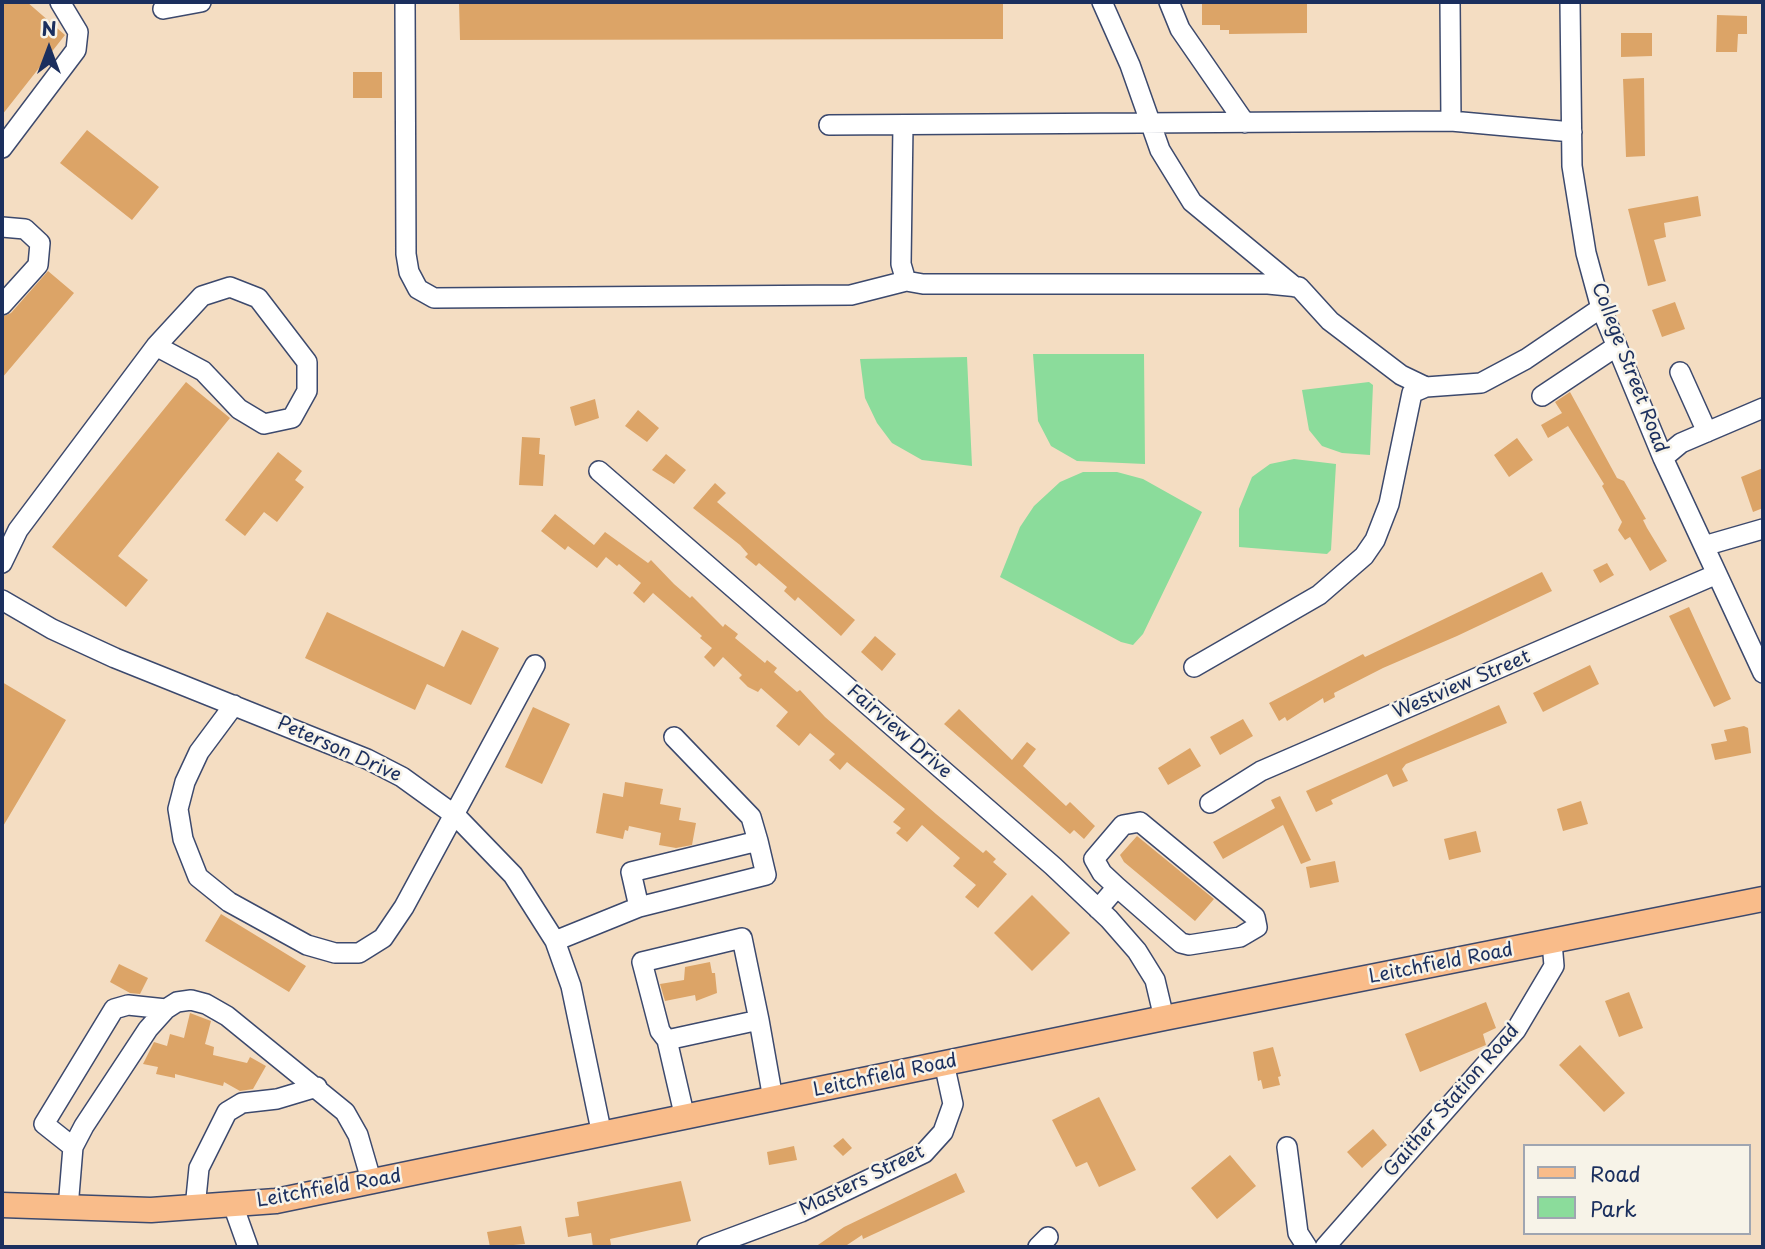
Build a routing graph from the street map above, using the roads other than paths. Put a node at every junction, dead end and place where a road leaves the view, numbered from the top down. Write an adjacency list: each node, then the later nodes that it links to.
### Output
1 (60, 2): 15 (street)
2 (201, 2): 8 (street)
3 (405, 2): 17 (street)
4 (1102, 2): 13 (street)
5 (1169, 2): 10 (street)
6 (1450, 2): 9 (street)
7 (1570, 2): 14 (street, College Street Road)
8 (163, 9)
9 (1451, 121): 10 (street); 14 (street)
10 (1245, 123): 13 (street)
11 (829, 125): 12 (street)
12 (903, 125): 13 (street); 17 (street)
13 (1150, 125): 18 (street)
14 (1572, 132): 20 (street, College Street Road)
15 (2, 148)
16 (2, 227): 19 (street)
17 (906, 281): 18 (street)
18 (1295, 287): 24 (street)
19 (2, 305)
20 (1601, 308): 22 (street, College Street Road); 24 (street)
21 (156, 346): 21 (street); 32 (street)
22 (1617, 346): 25 (street); 28 (street, College Street Road)
23 (1680, 372): 27 (street)
24 (1426, 387): 36 (street)
25 (1542, 396)
26 (1763, 408): 27 (street)
27 (1707, 432): 28 (street)
28 (1663, 458): 31 (street, College Street Road)
29 (599, 471): 46 (street, Fairview Drive)
30 (1763, 529): 31 (street)
31 (1704, 546): 33 (street, College Street Road)
32 (2, 563)
33 (1717, 574): 37 (street, College Street Road); 40 (street, Westview Street)
34 (2, 600): 38 (street, Peterson Drive)
35 (535, 665): 41 (street)
36 (1194, 667)
37 (1763, 673)
38 (234, 705): 41 (street, Peterson Drive); 41 (street)
39 (674, 737): 42 (street)
40 (1210, 803)
41 (456, 816): 47 (street, Peterson Drive)
42 (758, 841): 45 (street); 45 (street)
43 (1117, 887): 43 (street); 46 (street)
44 (1763, 899): 48 (main road, Leitchfield Road)
45 (639, 907): 47 (street)
46 (1098, 909): 50 (street, Fairview Drive)
47 (555, 941): 57 (street, Peterson Drive)
48 (1552, 942): 50 (main road, Leitchfield Road); 68 (street, Gaither Station Road)
49 (166, 1009): 54 (street); 58 (street); 58 (street)
50 (1164, 1018): 53 (main road, Leitchfield Road)
51 (759, 1020): 52 (street); 52 (street); 55 (street)
52 (667, 1040): 56 (street)
53 (944, 1063): 55 (main road, Leitchfield Road); 66 (street, Masters Street)
54 (317, 1087): 60 (street); 64 (street)
55 (773, 1099): 56 (main road, Leitchfield Road)
56 (685, 1118): 57 (main road, Leitchfield Road)
57 (602, 1135): 60 (main road, Leitchfield Road)
58 (73, 1147): 63 (street)
59 (1287, 1147): 67 (street)
60 (372, 1183): 62 (main road, Leitchfield Road)
61 (2, 1205): 63 (main road, Leitchfield Road)
62 (233, 1205): 64 (main road, Leitchfield Road); 65 (street)
63 (68, 1208): 64 (main road, Leitchfield Road)
64 (195, 1208)
65 (248, 1247)
66 (707, 1247)
67 (1307, 1247)
68 (1325, 1247)

